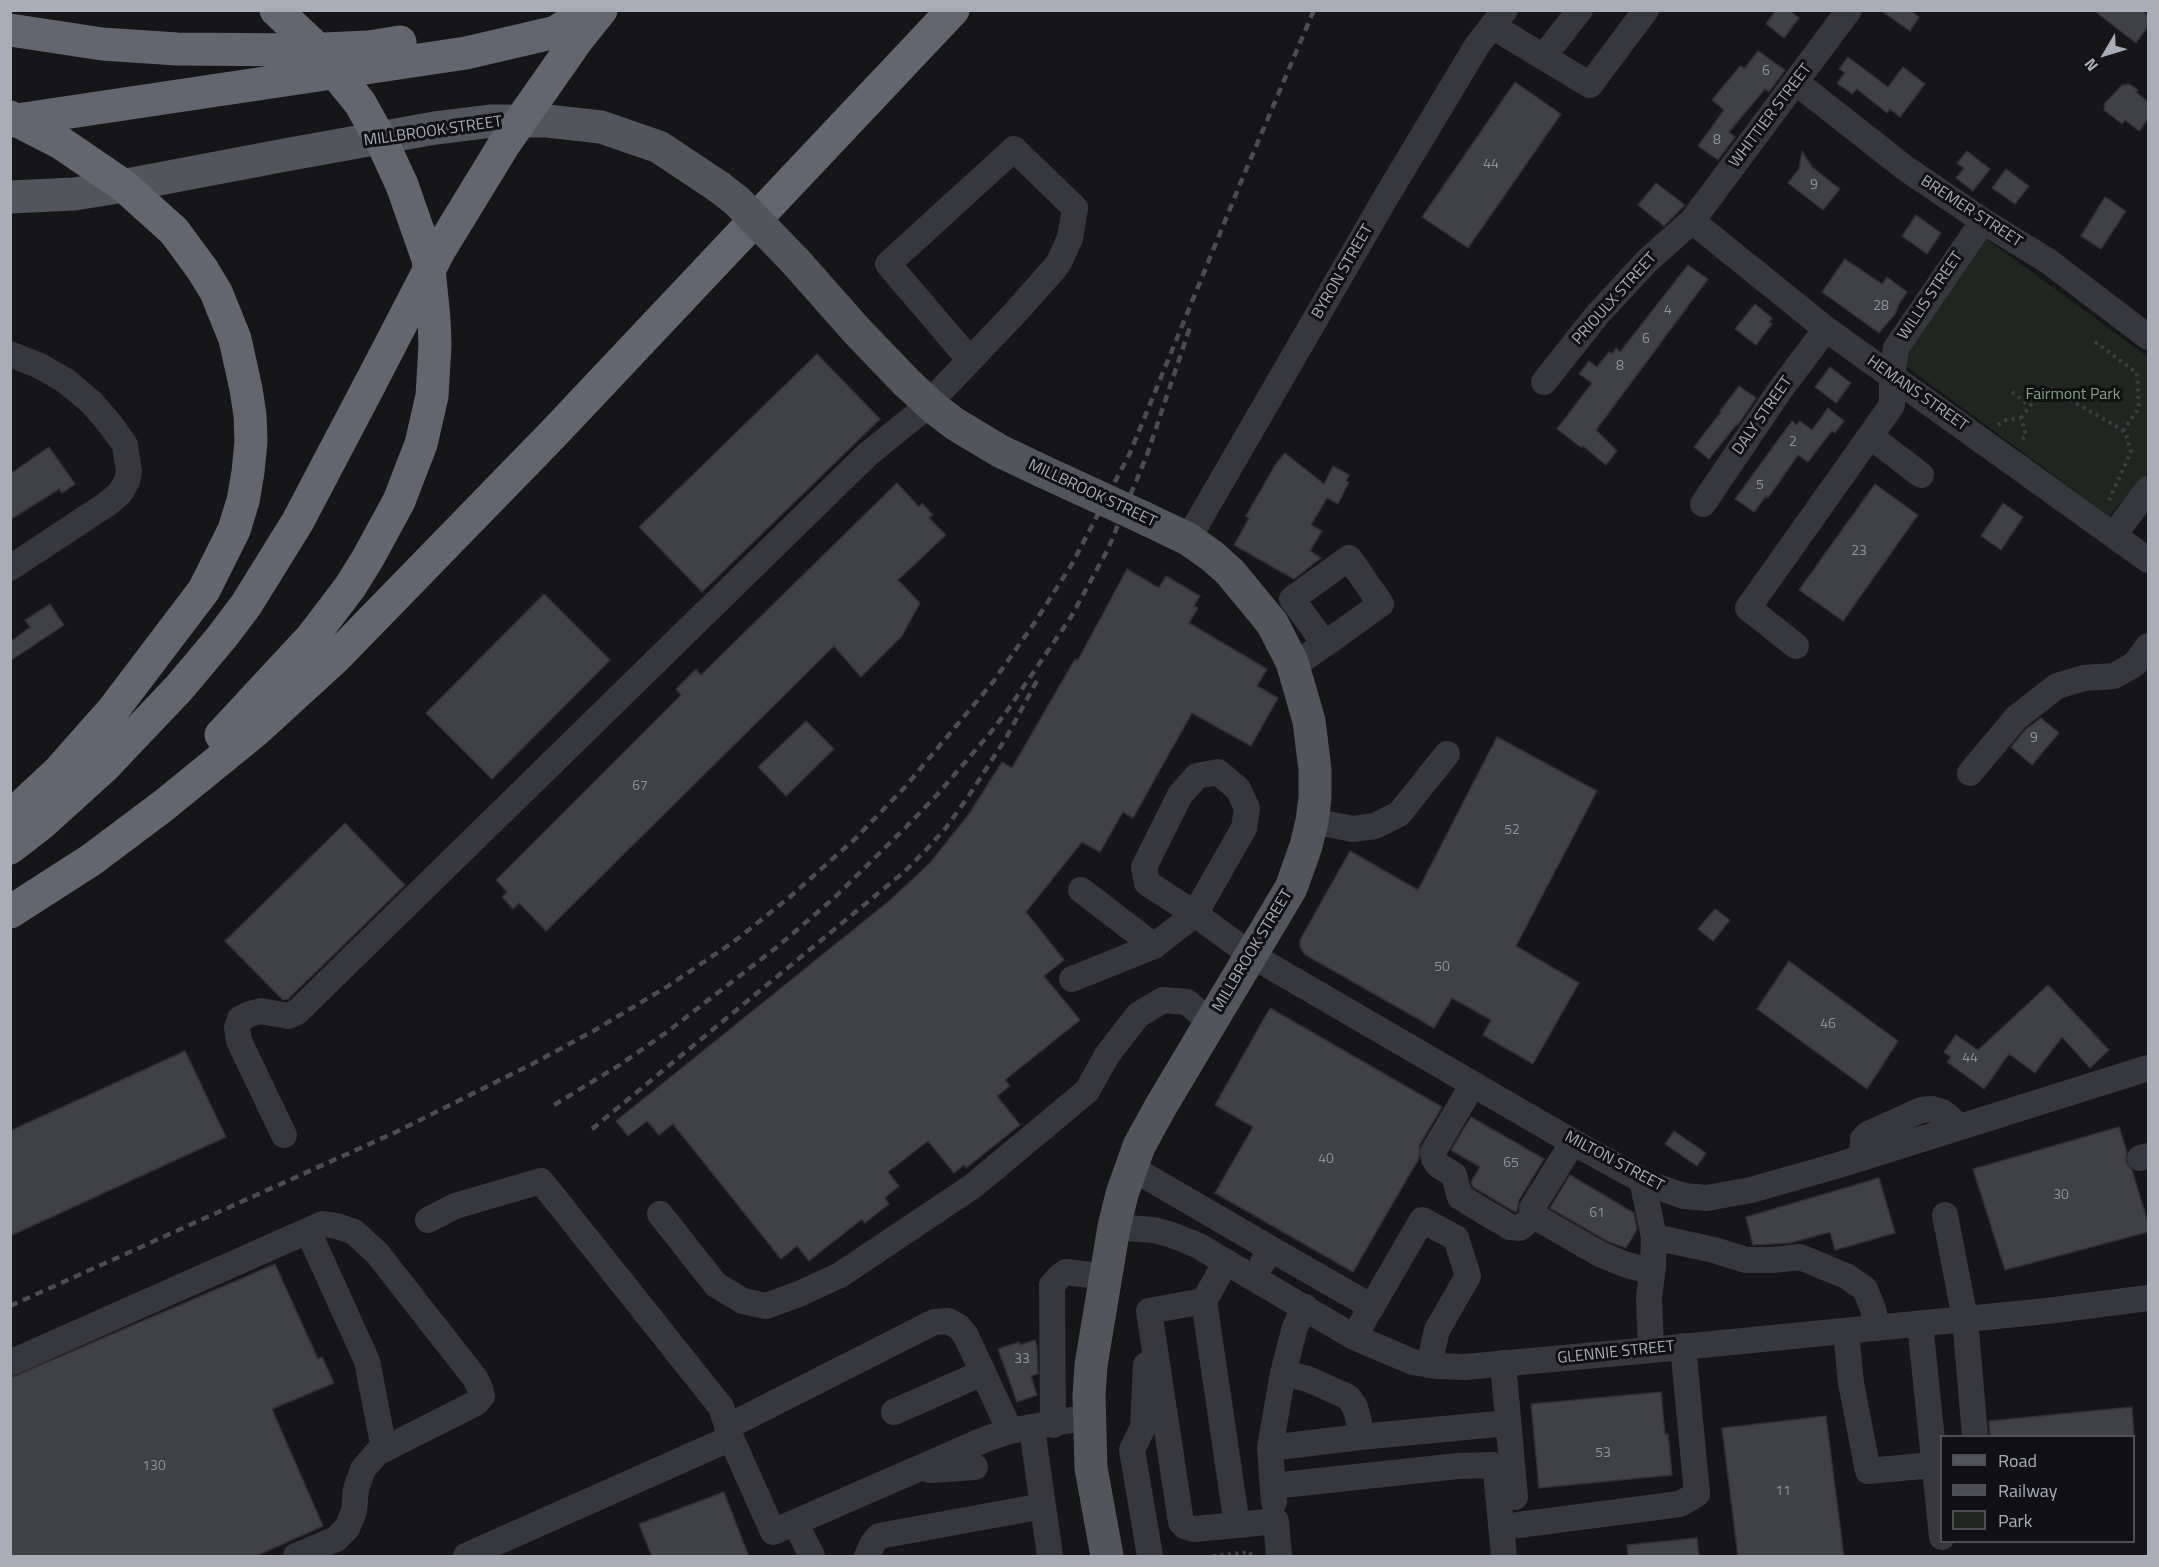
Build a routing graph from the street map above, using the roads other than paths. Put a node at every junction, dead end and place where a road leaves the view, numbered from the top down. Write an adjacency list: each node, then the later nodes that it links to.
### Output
1 (276, 10): 41 (highway, bridge)
2 (570, 10): 10 (highway)
3 (589, 10): 14 (highway)
4 (601, 10): 42 (highway, bridge)
5 (953, 10): 41 (highway)
6 (1580, 10): 11 (street)
7 (1646, 10): 11 (street)
8 (1849, 10): 12 (street, WHITTIER STREET)
9 (1498, 18): 11 (street); 30 (street, BYRON STREET)
10 (10, 30)
11 (1543, 57)
12 (1797, 82): 16 (street, WHITTIER STREET); 17 (street, BREMER STREET)
13 (10, 117): 39 (highway, bridge)
14 (10, 121)
15 (10, 197): 24 (main road, MILLBROOK STREET, bridge)
16 (1692, 221): 18 (street, HEMANS STREET); 23 (street, PRIOULX STREET)
17 (1983, 221): 19 (street, BREMER STREET); 22 (street, WILLIS STREET)
18 (1826, 329): 22 (street, HEMANS STREET); 28 (street, DALY STREET)
19 (2148, 337)
20 (10, 354): 32 (street)
21 (970, 360): 21 (street); 24 (street)
22 (1892, 377): 25 (street, WILLIS STREET); 29 (street, HEMANS STREET)
23 (1544, 382)
24 (929, 403): 30 (main road, MILLBROOK STREET, bridge); 52 (street)
25 (1870, 436): 26 (street); 34 (street, WILLIS STREET)
26 (1921, 475)
27 (2148, 489): 29 (street)
28 (1703, 504)
29 (2114, 535): 31 (street, HEMANS STREET)
30 (1188, 539): 36 (main road, MILLBROOK STREET)
31 (2148, 560)
32 (10, 568)
33 (1324, 644): 33 (street); 36 (street)
34 (1796, 646)
35 (2148, 646): 38 (street)
36 (1293, 666): 40 (main road, MILLBROOK STREET)
37 (1447, 754): 40 (street)
38 (1970, 773)
39 (10, 817)
40 (1312, 821): 47 (main road, MILLBROOK STREET)
41 (124, 836): 44 (highway)
42 (10, 848)
43 (1081, 890): 46 (street)
44 (10, 912)
45 (1195, 915): 45 (street, MILTON STREET); 46 (street); 47 (street, MILTON STREET)
46 (1154, 946): 48 (street)
47 (1251, 955): 49 (main road, MILLBROOK STREET); 51 (street, MILTON STREET)
48 (1072, 979)
49 (1210, 1022): 54 (main road, MILLBROOK STREET); 56 (street)
50 (2148, 1068): 55 (street, MILTON STREET)
51 (1473, 1084): 53 (street, MILTON STREET); 58 (street)
52 (284, 1135)
53 (1573, 1142): 55 (street, MILTON STREET); 58 (street)
54 (1130, 1167): 60 (main road, MILLBROOK STREET); 63 (street)
55 (1642, 1180): 62 (street)
56 (660, 1214)
57 (1946, 1215): 73 (street)
58 (1534, 1216): 65 (street)
59 (428, 1220): 89 (street)
60 (1114, 1227): 64 (street, GLENNIE STREET); 66 (main road, MILLBROOK STREET)
61 (308, 1231): 80 (street); 93 (street); 93 (street)
62 (1654, 1238): 65 (street); 75 (street)
63 (1271, 1249): 67 (street); 71 (street)
64 (1226, 1262): 67 (street, GLENNIE STREET); 69 (street)
65 (1652, 1272): 79 (street)
66 (1107, 1277): 86 (main road, MILLBROOK STREET); 88 (street)
67 (1253, 1278): 70 (street, GLENNIE STREET)
68 (2148, 1298): 73 (street, GLENNIE STREET)
69 (1204, 1301): 72 (street); 102 (street)
70 (1305, 1307): 77 (street, GLENNIE STREET); 84 (street)
71 (1372, 1307): 77 (street); 82 (street)
72 (1149, 1311): 102 (street); 110 (street)
73 (1965, 1319): 74 (street, GLENNIE STREET); 90 (street)
74 (1920, 1324): 75 (street, GLENNIE STREET); 94 (street)
75 (1877, 1328): 76 (street, GLENNIE STREET)
76 (1846, 1331): 78 (street, GLENNIE STREET); 94 (street)
77 (1354, 1337): 82 (street, GLENNIE STREET)
78 (1683, 1346): 79 (street, GLENNIE STREET); 103 (street)
79 (1651, 1350): 81 (street, GLENNIE STREET)
80 (10, 1363)
81 (1503, 1364): 82 (street, GLENNIE STREET); 87 (street)
82 (1429, 1365)
83 (982, 1373): 85 (street); 88 (street); 89 (street)
84 (1282, 1373): 91 (street); 92 (street)
85 (894, 1412)
86 (1089, 1417): 88 (street); 109 (main road, MILLBROOK STREET)
87 (1508, 1423): 91 (street); 103 (street)
88 (1032, 1428): 96 (street); 98 (street)
89 (729, 1433): 100 (street); 104 (street)
90 (1974, 1435)
91 (1360, 1437): 92 (street)
92 (1270, 1448): 97 (street)
93 (384, 1449): 105 (street)
94 (1933, 1465): 101 (street)
95 (975, 1467): 96 (street)
96 (912, 1471): 100 (street)
97 (1273, 1486): 99 (street); 112 (street)
98 (1043, 1506): 107 (street); 108 (street)
99 (1276, 1521): 102 (street); 111 (street)
100 (795, 1523): 106 (street)
101 (1940, 1524)
102 (1237, 1525)
103 (1518, 1525): 113 (street)
104 (465, 1556)
105 (296, 1557)
106 (812, 1557)
107 (867, 1557)
108 (1050, 1557)
109 (1107, 1557)
110 (1150, 1557)
111 (1279, 1557)
112 (1504, 1557)
113 (1521, 1557)

